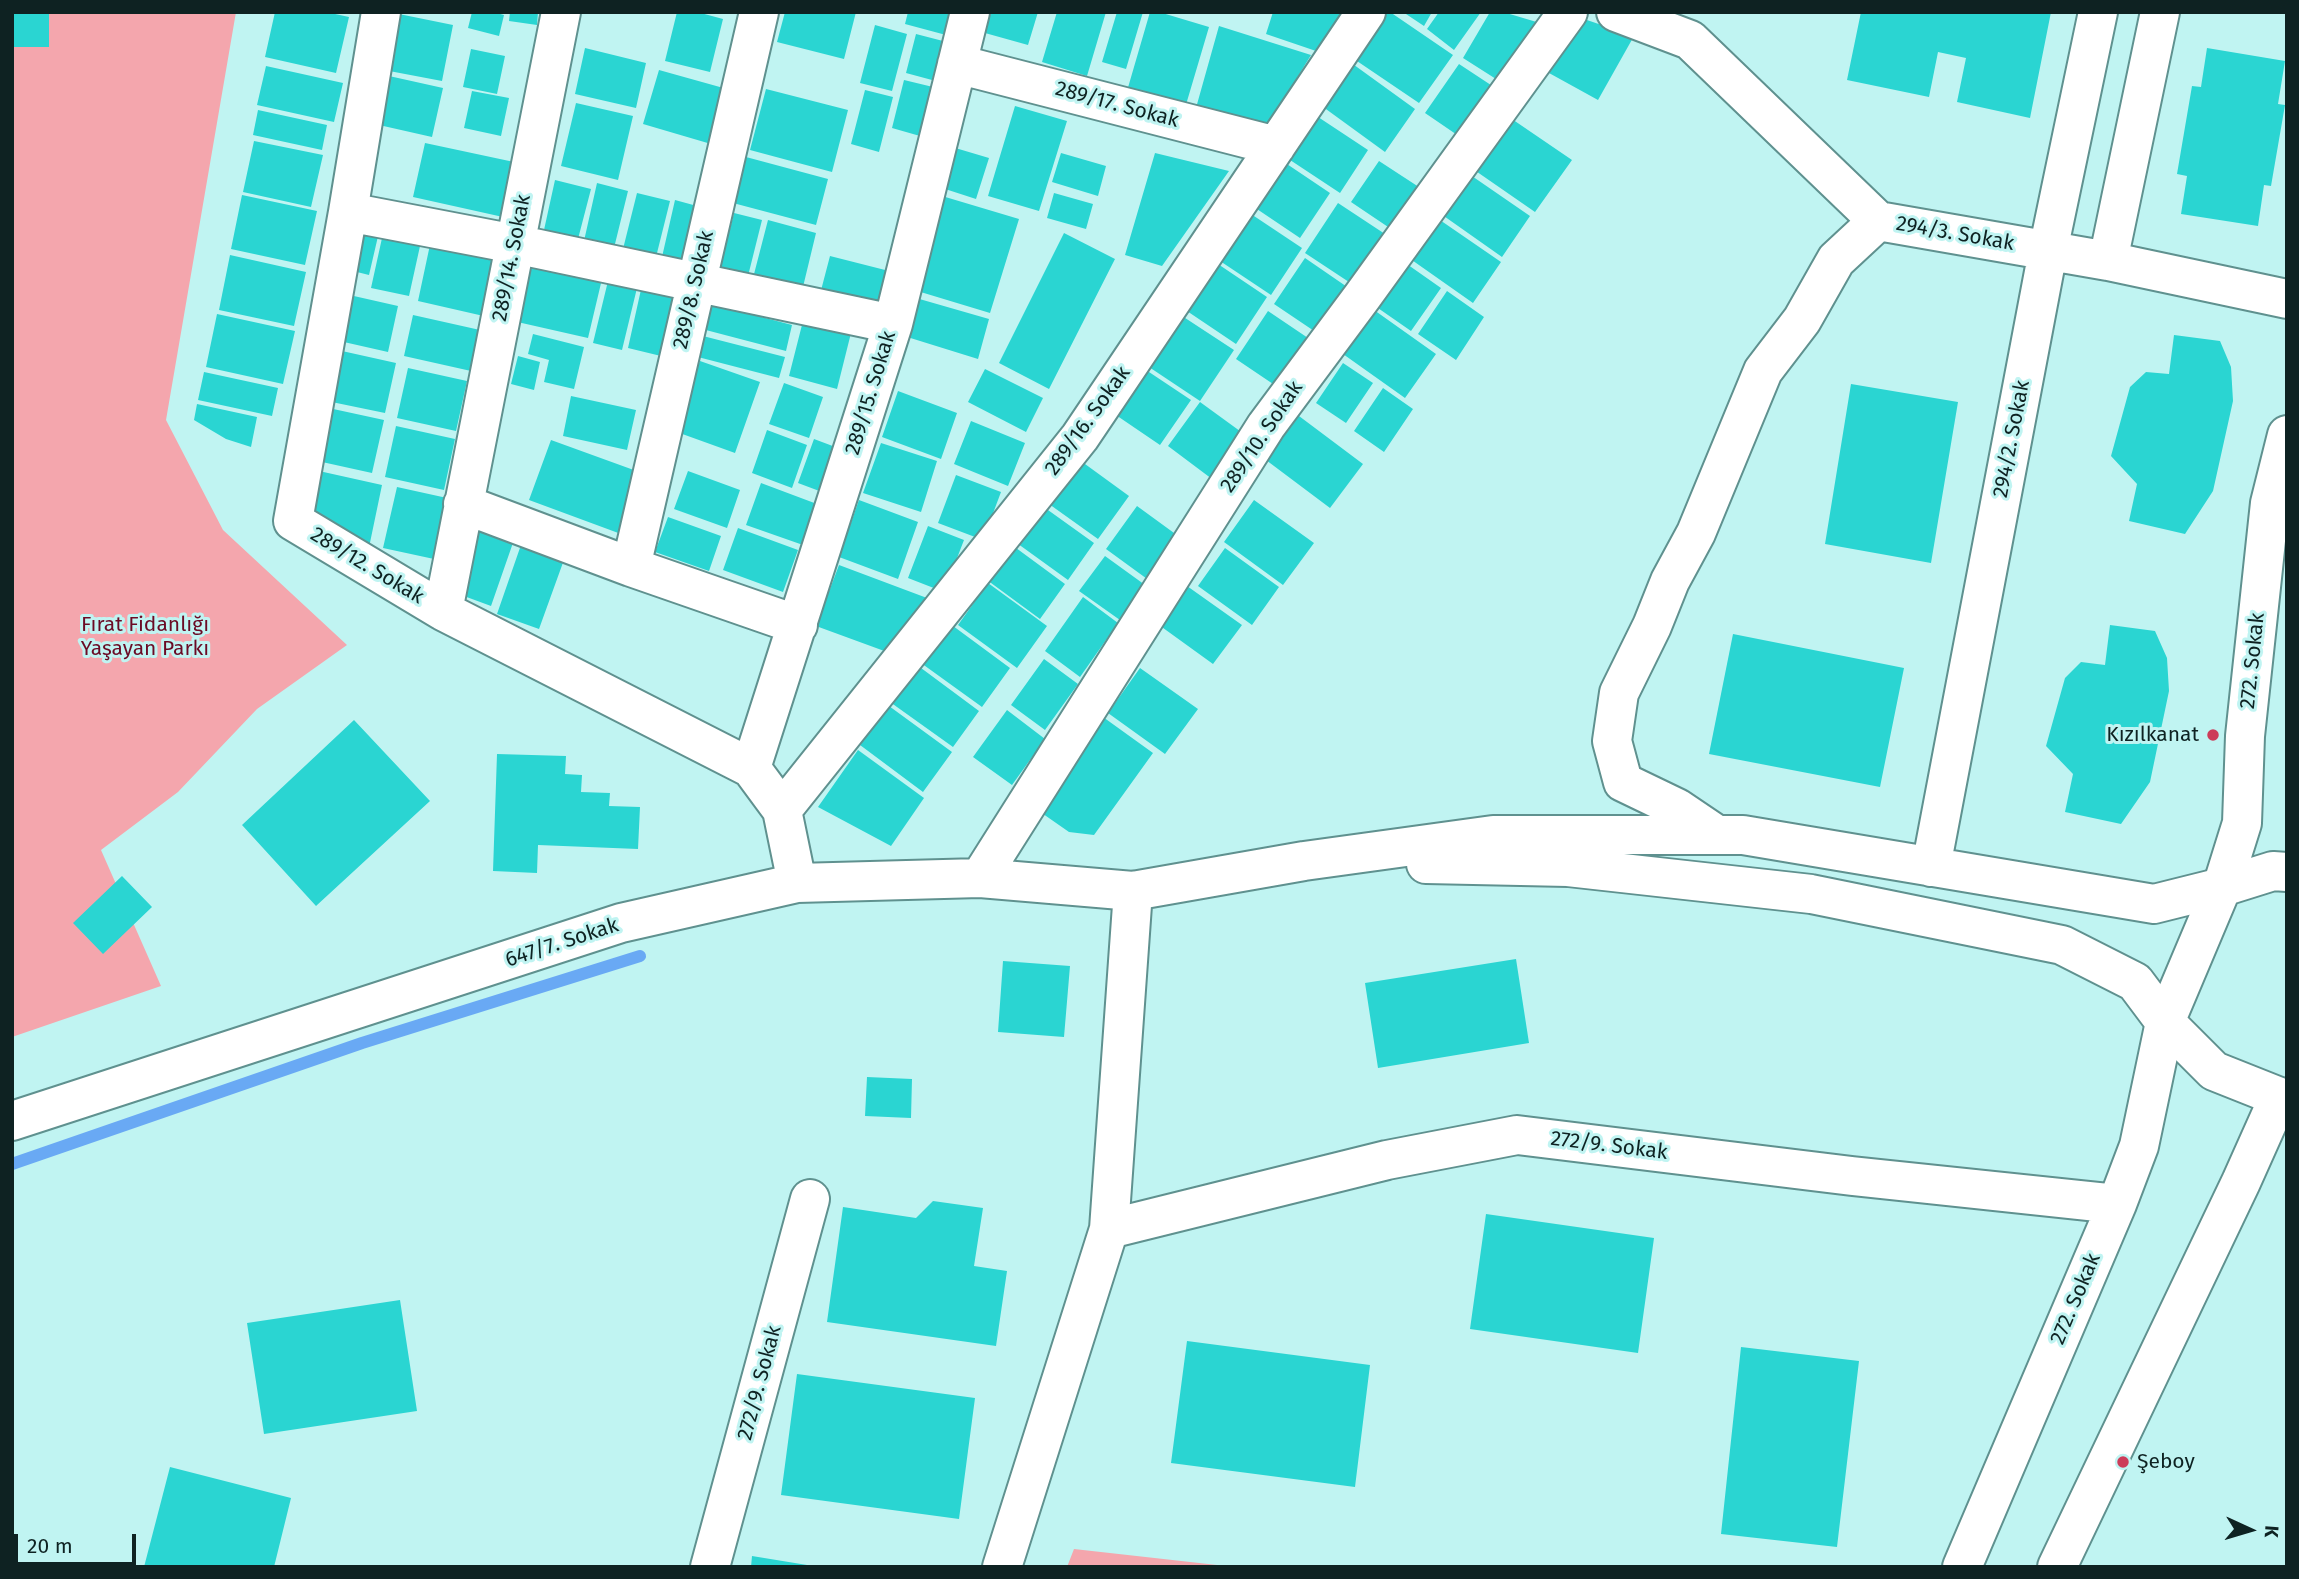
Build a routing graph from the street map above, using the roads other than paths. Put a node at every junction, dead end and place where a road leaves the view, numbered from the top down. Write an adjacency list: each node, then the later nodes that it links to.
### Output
1 (380, 12): 13 (street, 289/12. Sokak)
2 (561, 12): 15 (street, 289/14. Sokak)
3 (759, 12): 18 (street, 289/8. Sokak)
4 (970, 12): 11 (street, 289/15. Sokak)
5 (1366, 12): 12 (street, 289/16. Sokak)
6 (1568, 12): 32 (street, 289/10. Sokak)
7 (1616, 12): 10 (street)
8 (2098, 12): 16 (street, 294/2. Sokak)
9 (2160, 12): 17 (street)
10 (1695, 26): 14 (street, 294/3. Sokak)
11 (957, 64): 12 (street, 289/17. Sokak); 20 (street, 289/15. Sokak)
12 (1276, 146): 27 (street, 289/16. Sokak)
13 (348, 212): 15 (street); 24 (street, 289/12. Sokak)
14 (1878, 221): 16 (street, 294/3. Sokak); 28 (street)
15 (515, 244): 18 (street); 22 (street, 289/14. Sokak)
16 (2048, 251): 17 (street, 294/3. Sokak); 30 (street, 294/2. Sokak)
17 (2108, 261): 19 (street, 294/3. Sokak)
18 (695, 283): 20 (street); 23 (street, 289/8. Sokak)
19 (2287, 299)
20 (893, 324): 25 (street, 289/15. Sokak)
21 (2287, 435): 34 (street, 272. Sokak)
22 (463, 504): 23 (street); 24 (street, 289/14. Sokak)
23 (631, 567): 25 (street)
24 (443, 611): 26 (street, 289/12. Sokak)
25 (798, 625): 26 (street, 289/15. Sokak)
26 (751, 768): 27 (street, 289/12. Sokak)
27 (782, 810): 33 (street, 289/12. Sokak)
28 (1717, 835): 29 (street); 30 (street)
29 (1304, 861): 35 (street, 647/7. Sokak); 36 (street)
30 (1931, 867): 34 (street)
31 (2287, 872): 34 (street)
32 (980, 878): 33 (street, 647/7. Sokak); 35 (street, 647/7. Sokak)
33 (797, 883): 38 (street, 647/7. Sokak)
34 (2222, 887): 36 (street, 272. Sokak)
35 (1133, 891): 41 (street)
36 (2165, 1022): 37 (street); 40 (street, 272. Sokak)
37 (2284, 1092): 45 (street)
38 (12, 1121)
39 (810, 1199): 42 (street, 272/9. Sokak)
40 (2117, 1204): 41 (street, 272/9. Sokak); 44 (street, 272. Sokak)
41 (1109, 1229): 43 (street)
42 (710, 1567)
43 (1002, 1567)
44 (1962, 1567)
45 (2057, 1567)

